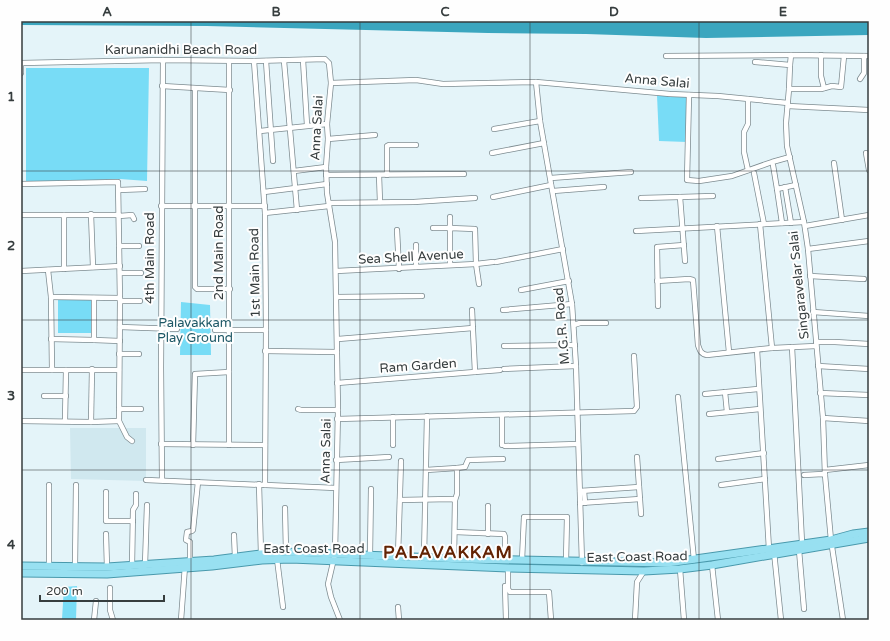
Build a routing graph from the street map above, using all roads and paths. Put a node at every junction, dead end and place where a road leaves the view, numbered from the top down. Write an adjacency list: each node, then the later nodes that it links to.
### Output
1 (791, 55): 2 (street); 3 (street); 14 (street, Singaravelar Salai)
2 (821, 55): 4 (street); 20 (street)
3 (666, 56)
4 (844, 56): 5 (street); 20 (street)
5 (866, 56): 16 (street)
6 (162, 60): 8 (street, Karunanidhi Beach Road); 13 (street, Karunanidhi Beach Road); 19 (street, 4th Main Road)
7 (303, 60): 11 (street, Karunanidhi Beach Road); 18 (street, Karunanidhi Beach Road); 30 (street)
8 (229, 61): 9 (street, Karunanidhi Beach Road); 23 (street, 2nd Main Road)
9 (254, 61): 10 (street, Karunanidhi Beach Road); 34 (street, 1st Main Road)
10 (266, 61): 11 (street, Karunanidhi Beach Road); 33 (street)
11 (284, 61): 31 (street)
12 (755, 62): 14 (street)
13 (21, 63): 15 (street, Karunanidhi Beach Road)
14 (790, 65): 22 (street, Singaravelar Salai)
15 (21, 72)
16 (860, 79)
17 (536, 82): 18 (street, Anna Salai); 24 (street, Anna Salai); 28 (street, M.G.R. Road)
18 (331, 83): 29 (street, Anna Salai)
19 (162, 86): 21 (street); 75 (street, 4th Main Road)
20 (824, 88): 22 (street)
21 (195, 89): 23 (street); 76 (street)
22 (789, 89): 26 (street, Singaravelar Salai)
23 (230, 90): 77 (street, 2nd Main Road)
24 (689, 95): 25 (street, Anna Salai); 46 (street)
25 (748, 99): 26 (street, Anna Salai); 46 (street)
26 (788, 105): 27 (street, Anna Salai); 41 (street, Singaravelar Salai)
27 (869, 110)
28 (540, 121): 32 (street); 37 (street, M.G.R. Road)
29 (326, 124): 30 (street); 36 (street, Anna Salai)
30 (307, 125): 31 (street)
31 (289, 127): 33 (street); 48 (street)
32 (494, 129)
33 (271, 130): 34 (street); 42 (street)
34 (260, 131): 67 (street, 1st Main Road)
35 (375, 136): 36 (street)
36 (328, 140): 45 (street, Anna Salai)
37 (544, 143): 39 (street); 55 (street, M.G.R. Road)
38 (416, 146): 54 (street)
39 (492, 153)
40 (866, 153): 47 (street)
41 (790, 157): 46 (street); 59 (street, Singaravelar Salai)
42 (273, 161)
43 (834, 163): 88 (street)
44 (773, 165): 63 (street)
45 (326, 167): 48 (street); 52 (street, Anna Salai)
46 (748, 170)
47 (869, 170)
48 (294, 171): 62 (street)
49 (631, 172): 55 (street)
50 (754, 173): 91 (street)
51 (464, 174): 54 (street)
52 (326, 175): 53 (street); 57 (street, Anna Salai)
53 (379, 175): 54 (street); 73 (street)
54 (387, 175)
55 (550, 178): 58 (street, M.G.R. Road)
56 (21, 184): 64 (street)
57 (327, 184): 62 (street); 74 (street, Anna Salai)
58 (551, 185): 66 (street, M.G.R. Road); 69 (street)
59 (796, 185): 61 (street); 92 (street, Singaravelar Salai)
60 (604, 187): 66 (street)
61 (785, 187): 63 (street); 90 (street)
62 (295, 188): 67 (street); 79 (street)
63 (777, 189): 89 (street)
64 (119, 190): 65 (street); 84 (street)
65 (145, 190)
66 (553, 191): 104 (street, M.G.R. Road)
67 (264, 192): 78 (street, 1st Main Road)
68 (713, 196): 70 (street)
69 (493, 197)
70 (680, 197): 72 (street); 96 (street)
71 (475, 198): 73 (street)
72 (641, 198)
73 (380, 202): 74 (street)
74 (329, 205): 79 (street); 116 (street, Anna Salai)
75 (161, 206): 76 (street); 142 (street, 4th Main Road)
76 (195, 206): 77 (street); 124 (street)
77 (230, 206): 78 (street); 124 (street, 2nd Main Road)
78 (264, 206): 80 (street, 1st Main Road)
79 (297, 210): 80 (street)
80 (265, 213): 146 (street, 1st Main Road)
81 (91, 214): 83 (street); 84 (street); 110 (street)
82 (21, 215): 83 (street)
83 (64, 215): 113 (street)
84 (119, 215): 87 (street); 102 (street)
85 (869, 215): 88 (street)
86 (450, 216): 95 (street)
87 (134, 219)
88 (842, 220): 92 (street)
89 (782, 223): 90 (street); 91 (street)
90 (791, 223): 92 (street)
91 (762, 224): 93 (street); 156 (street)
92 (804, 224): 105 (street, Singaravelar Salai)
93 (718, 226): 96 (street); 160 (street)
94 (433, 228): 95 (street)
95 (450, 228): 107 (street, Sea Shell Avenue); 108 (street)
96 (682, 228): 98 (street); 101 (street)
97 (397, 230): 112 (street)
98 (636, 231)
99 (869, 241): 105 (street)
100 (416, 245): 111 (street)
101 (684, 245): 106 (street); 122 (street)
102 (119, 246): 103 (street); 109 (street)
103 (139, 246)
104 (563, 249): 107 (street); 121 (street, M.G.R. Road)
105 (808, 249): 119 (street, Singaravelar Salai)
106 (685, 261)
107 (476, 264): 108 (street, Sea Shell Avenue); 123 (street)
108 (450, 265): 111 (street, Sea Shell Avenue)
109 (120, 266): 110 (street); 117 (street)
110 (93, 267): 113 (street)
111 (416, 267): 112 (street, Sea Shell Avenue)
112 (399, 268): 116 (street, Sea Shell Avenue)
113 (64, 269): 114 (street)
114 (48, 270): 115 (street); 127 (street)
115 (21, 271)
116 (336, 271): 128 (street, Anna Salai)
117 (120, 273): 118 (street); 130 (street)
118 (141, 273)
119 (810, 276): 120 (street); 136 (street, Singaravelar Salai)
120 (864, 279)
121 (569, 281): 125 (street); 132 (street, M.G.R. Road)
122 (657, 281): 133 (street); 160 (street)
123 (479, 284)
124 (230, 289): 145 (street, 2nd Main Road)
125 (521, 290)
126 (422, 296): 128 (street)
127 (51, 297): 129 (street); 147 (street)
128 (337, 297): 148 (street, Anna Salai)
129 (94, 298): 130 (street); 149 (street)
130 (120, 300): 131 (street); 140 (street)
131 (140, 301)
132 (572, 304): 135 (street); 138 (street, M.G.R. Road)
133 (658, 306)
134 (472, 310): 141 (street)
135 (503, 310)
136 (813, 312): 137 (street); 151 (street, Singaravelar Salai)
137 (869, 316)
138 (574, 324): 139 (street); 153 (street, M.G.R. Road)
139 (606, 324)
140 (120, 327): 142 (street); 150 (street)
141 (473, 328): 148 (street); 173 (street)
142 (162, 329): 143 (street); 202 (street, 4th Main Road)
143 (176, 329)
144 (215, 330): 145 (street)
145 (229, 330): 146 (street); 172 (street, 2nd Main Road)
146 (266, 330): 158 (street, 1st Main Road)
147 (51, 339): 149 (street); 169 (street)
148 (338, 339): 159 (street, Anna Salai)
149 (94, 340): 150 (street)
150 (120, 341): 161 (street)
151 (816, 344): 152 (street); 155 (street); 165 (street, Singaravelar Salai)
152 (869, 344)
153 (576, 345): 154 (street); 164 (street, M.G.R. Road)
154 (504, 346)
155 (792, 347): 156 (street); 252 (street)
156 (772, 348): 157 (street)
157 (757, 350): 160 (street); 175 (street)
158 (265, 351): 159 (street); 206 (street, 1st Main Road)
159 (337, 352): 174 (street, Anna Salai)
160 (729, 352)
161 (119, 354): 162 (street); 171 (street)
162 (140, 354)
163 (634, 356): 188 (street)
164 (576, 366): 173 (street, Ram Garden); 188 (street, M.G.R. Road)
165 (818, 366): 167 (street); 177 (street, Singaravelar Salai)
166 (92, 369): 170 (street); 171 (street); 200 (street)
167 (869, 369)
168 (21, 370): 169 (street)
169 (52, 370): 170 (street)
170 (66, 370): 181 (street)
171 (119, 370): 184 (street)
172 (229, 372): 204 (street); 205 (street, 2nd Main Road)
173 (475, 372): 174 (street, Ram Garden)
174 (337, 383): 187 (street, Anna Salai)
175 (758, 389): 176 (street); 183 (street)
176 (725, 392): 178 (street); 189 (street)
177 (820, 393): 179 (street); 194 (street, Singaravelar Salai)
178 (705, 394)
179 (869, 395)
180 (44, 396): 181 (street)
181 (66, 396): 197 (street)
182 (678, 397): 264 (street)
183 (760, 408): 189 (street); 208 (street)
184 (119, 409): 185 (street); 198 (street)
185 (141, 409)
186 (298, 409): 187 (street)
187 (338, 410): 195 (street, Anna Salai)
188 (577, 412): 191 (street); 203 (street, M.G.R. Road)
189 (727, 412): 190 (street)
190 (709, 414)
191 (502, 415): 192 (street); 203 (street)
192 (427, 416): 193 (street); 217 (street)
193 (393, 417): 195 (street); 207 (street)
194 (823, 418): 199 (street); 218 (street, Singaravelar Salai)
195 (337, 419): 213 (street, Anna Salai)
196 (21, 421): 197 (street)
197 (65, 421): 200 (street)
198 (119, 421): 200 (street); 201 (street)
199 (869, 421)
200 (91, 422)
201 (132, 441)
202 (162, 444): 204 (street); 222 (street, 4th Main Road)
203 (578, 444): 232 (street, M.G.R. Road)
204 (193, 445): 205 (street)
205 (229, 445): 206 (street)
206 (265, 445): 227 (street, 1st Main Road)
207 (393, 445)
208 (764, 453): 212 (street); 220 (street)
209 (389, 457): 213 (street)
210 (637, 457): 229 (street)
211 (503, 459): 216 (street)
212 (718, 459)
213 (336, 460): 230 (street, Anna Salai)
214 (401, 460): 237 (street)
215 (869, 465): 218 (street)
216 (457, 468): 217 (street); 238 (street)
217 (426, 470): 235 (street)
218 (825, 473): 219 (street); 251 (street, Singaravelar Salai)
219 (804, 475)
220 (765, 479): 228 (street); 253 (street)
221 (146, 480): 222 (street)
222 (162, 480): 223 (street)
223 (198, 482): 224 (street); 267 (street)
224 (258, 484): 227 (street); 255 (street)
225 (50, 485): 273 (street)
226 (76, 485): 274 (street)
227 (265, 485): 230 (street)
228 (721, 485)
229 (639, 487): 232 (street); 236 (street)
230 (336, 488): 259 (street, Anna Salai)
231 (371, 489): 256 (street)
232 (582, 491): 239 (street, M.G.R. Road)
233 (106, 492): 244 (street)
234 (136, 494): 244 (street)
235 (426, 499): 237 (street); 238 (street); 260 (street)
236 (640, 499): 239 (street); 243 (street)
237 (400, 500): 257 (street)
238 (455, 500): 245 (street)
239 (583, 503): 266 (street, M.G.R. Road)
240 (147, 505): 268 (street)
241 (488, 506): 248 (street)
242 (285, 508): 254 (street)
243 (641, 514)
244 (132, 521): 272 (street)
245 (455, 532): 248 (street); 262 (street)
246 (869, 532): 251 (main road, East Coast Road)
247 (106, 534): 275 (street)
248 (488, 534): 269 (street)
249 (234, 535): 258 (street)
250 (869, 538): 251 (main road, East Coast Road)
251 (832, 542): 252 (main road, East Coast Road); 296 (street, Singaravelar Salai)
252 (801, 547): 253 (main road, East Coast Road); 284 (street)
253 (772, 551): 264 (main road, East Coast Road); 270 (main road, East Coast Road); 295 (street)
254 (286, 552): 255 (main road, East Coast Road); 259 (main road, East Coast Road)
255 (261, 554): 258 (main road, East Coast Road)
256 (370, 555): 257 (main road, East Coast Road); 259 (main road, East Coast Road)
257 (398, 556): 260 (main road, East Coast Road)
258 (236, 557): 267 (main road, East Coast Road)
259 (334, 557): 261 (main road, East Coast Road); 269 (main road, East Coast Road); 288 (street, Anna Salai)
260 (424, 557): 262 (main road, East Coast Road)
261 (277, 559): 267 (main road, East Coast Road); 282 (street)
262 (454, 559): 269 (main road, East Coast Road)
263 (522, 560): 265 (main road, East Coast Road); 265 (street); 269 (main road, East Coast Road)
264 (694, 560): 266 (main road, East Coast Road)
265 (566, 561): 266 (main road, East Coast Road)
266 (582, 561): 277 (street, M.G.R. Road)
267 (186, 564): 268 (main road, East Coast Road); 279 (main road, East Coast Road); 287 (street)
268 (146, 565): 272 (main road, East Coast Road)
269 (506, 565): 277 (main road, East Coast Road); 290 (street); 291 (street)
270 (712, 565): 276 (main road, East Coast Road); 294 (street)
271 (21, 566): 273 (main road, East Coast Road)
272 (132, 566): 275 (main road, East Coast Road)
273 (49, 567): 274 (main road, East Coast Road)
274 (74, 567): 275 (main road, East Coast Road)
275 (107, 568)
276 (680, 569): 278 (main road, East Coast Road); 293 (street)
277 (580, 570): 278 (main road, East Coast Road)
278 (644, 571): 292 (street)
279 (21, 573)
280 (110, 588): 286 (street)
281 (96, 601): 285 (street)
282 (284, 607)
283 (398, 607): 289 (street)
284 (804, 609)
285 (94, 620)
286 (113, 620)
287 (181, 620)
288 (340, 620)
289 (399, 620)
290 (506, 620)
291 (551, 620)
292 (635, 620)
293 (684, 620)
294 (718, 620)
295 (781, 620)
296 (843, 620)

